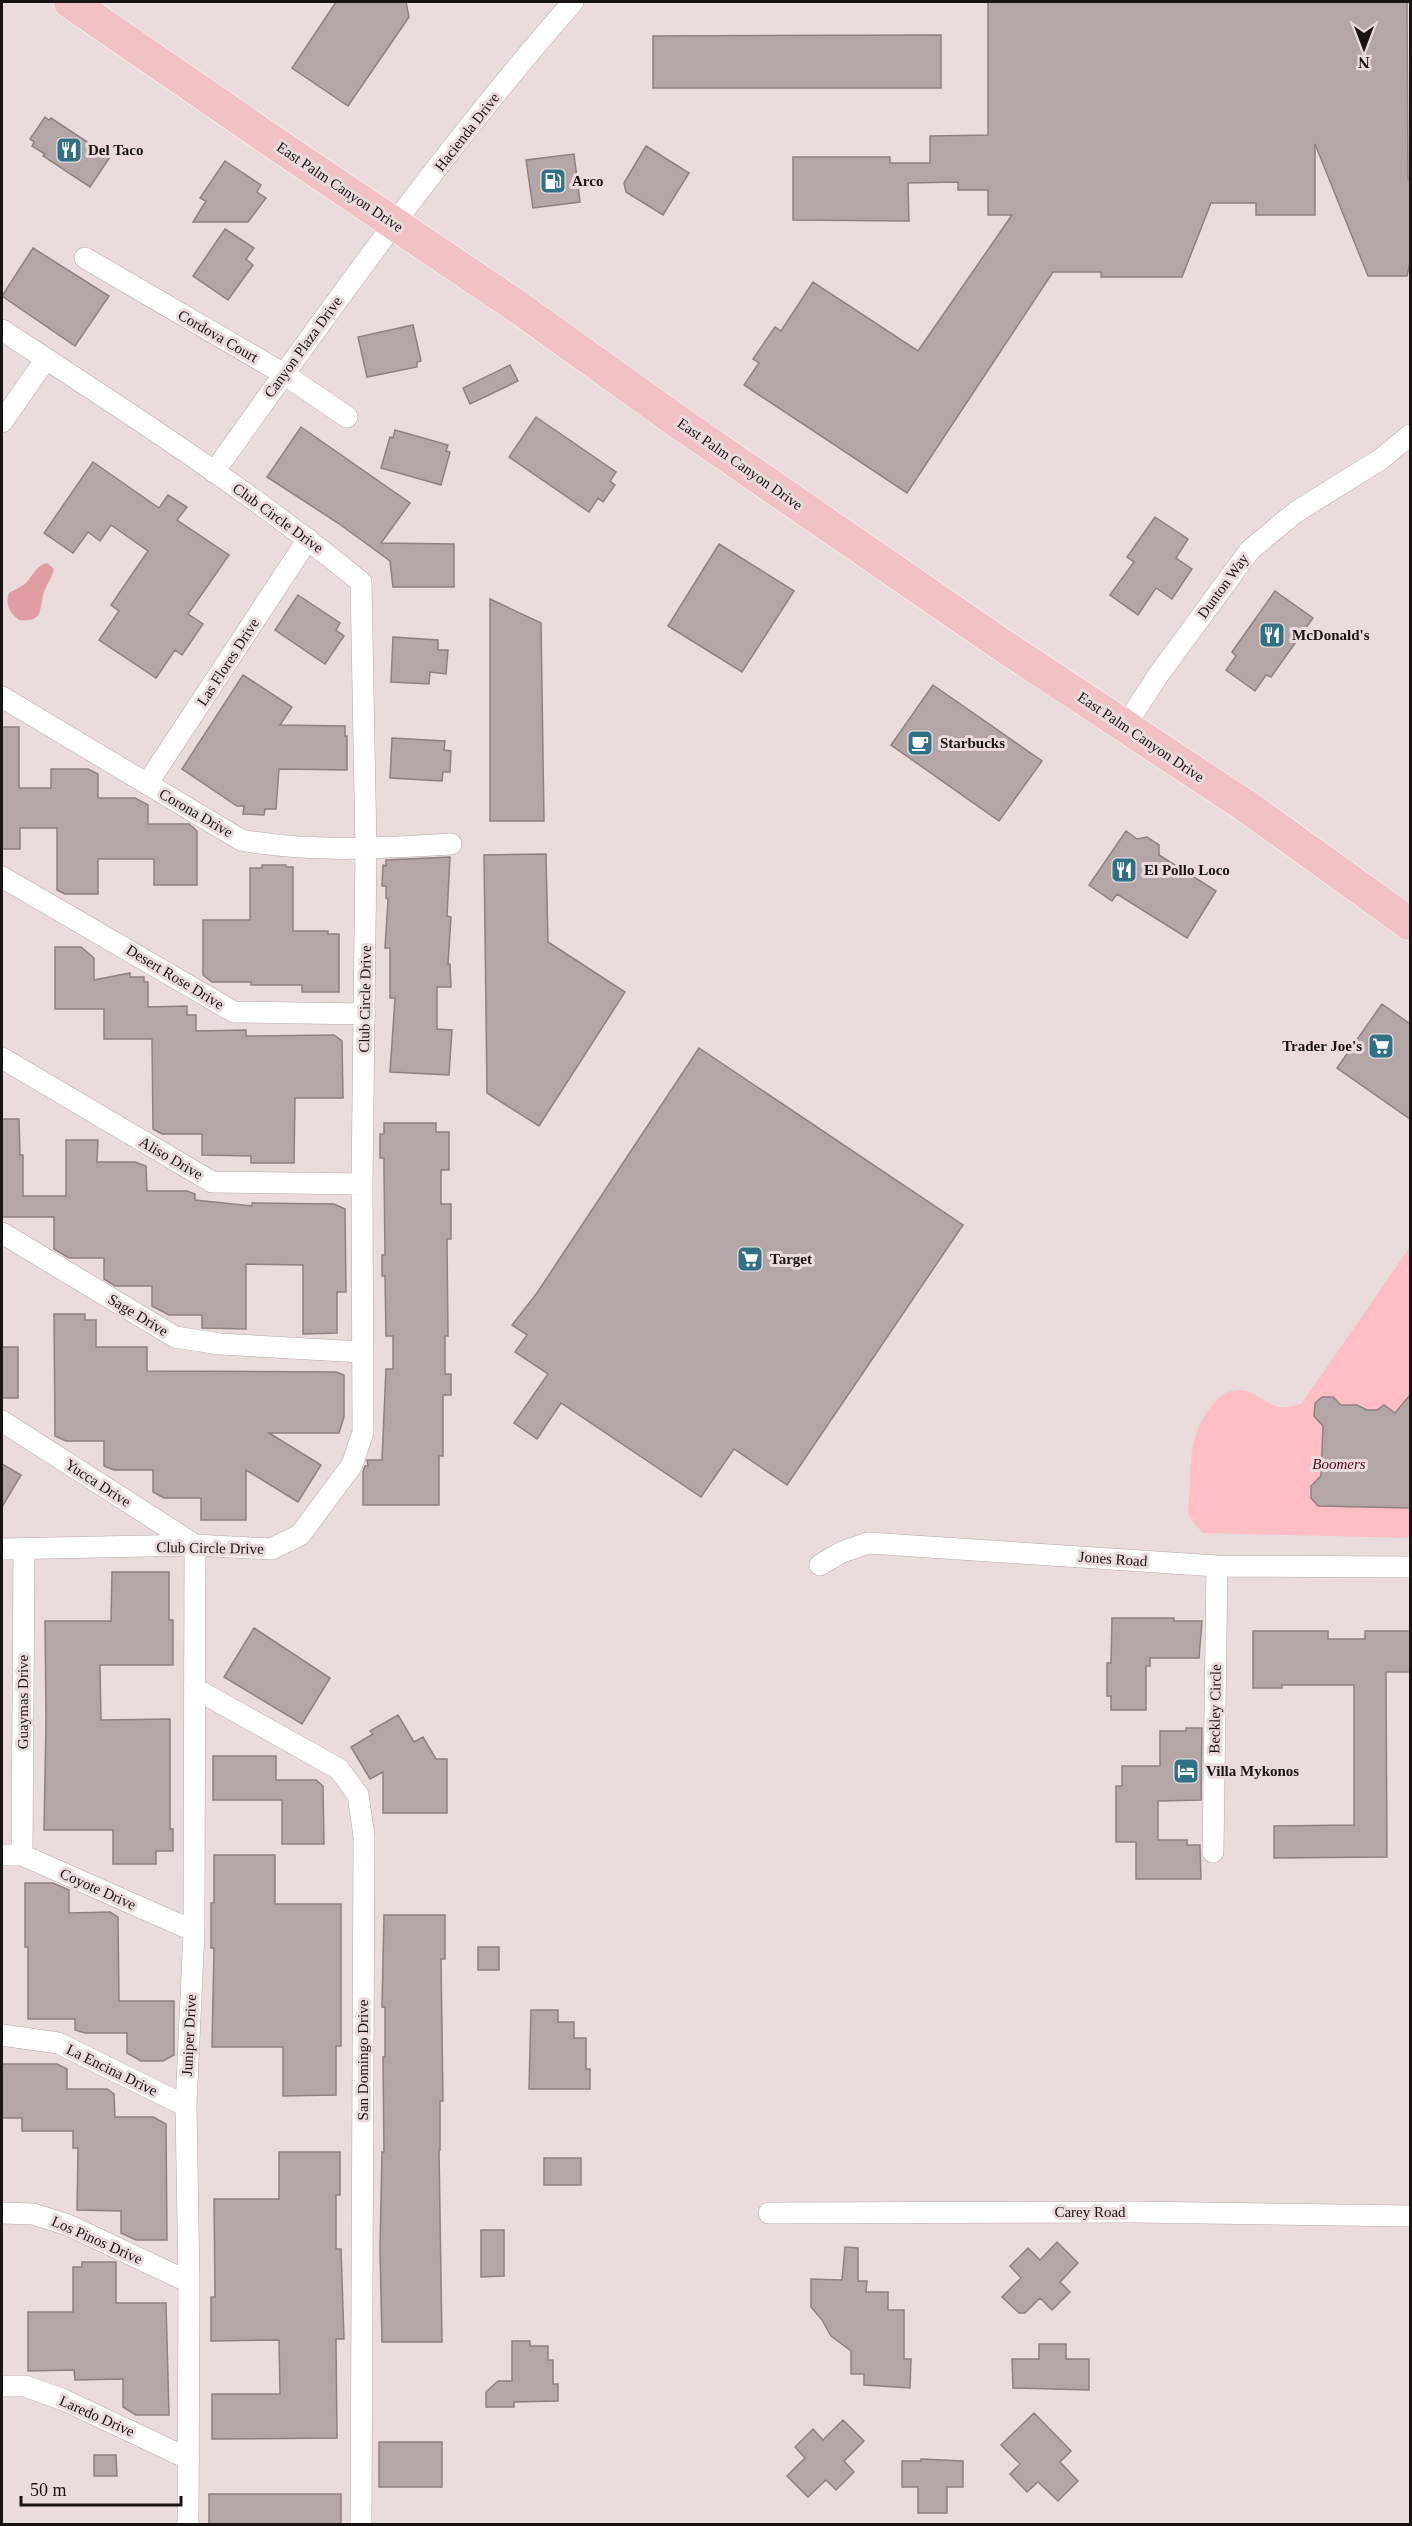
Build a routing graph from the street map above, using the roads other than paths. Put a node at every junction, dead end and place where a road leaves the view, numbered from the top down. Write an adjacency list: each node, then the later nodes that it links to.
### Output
1 (70, 2): 3 (main road, East Palm Canyon Drive)
2 (573, 2): 3 (street, Hacienda Drive)
3 (394, 224): 7 (street, Canyon Plaza Drive); 14 (main road, East Palm Canyon Drive)
4 (85, 258): 7 (street, Cordova Court)
5 (2, 330): 6 (street, Club Circle Drive)
6 (46, 359): 9 (street); 11 (street, Club Circle Drive)
7 (284, 374): 8 (street, Cordova Court); 11 (street, Canyon Plaza Drive)
8 (347, 417)
9 (2, 422)
10 (1410, 435): 14 (street, Dunton Way)
11 (214, 472): 12 (street, Club Circle Drive)
12 (308, 539): 15 (street, Las Flores Drive); 17 (street, Club Circle Drive)
13 (2, 698): 15 (street, Corona Drive)
14 (1125, 726): 19 (main road, East Palm Canyon Drive)
15 (147, 784): 17 (street, Corona Drive)
16 (451, 844): 17 (street, Corona Drive)
17 (366, 849): 20 (street, Club Circle Drive)
18 (2, 877): 20 (street, Desert Rose Drive)
19 (1410, 924)
20 (364, 1014): 22 (street, Club Circle Drive)
21 (2, 1058): 22 (street, Aliso Drive)
22 (362, 1184): 24 (street, Club Circle Drive)
23 (2, 1233): 24 (street, Sage Drive)
24 (362, 1352): 26 (street, Club Circle Drive)
25 (2, 1421): 26 (street, Yucca Drive)
26 (195, 1545): 28 (street, Club Circle Drive); 32 (street, Juniper Drive)
27 (2, 1549): 28 (street, Club Circle Drive)
28 (24, 1550): 34 (street, Guaymas Drive)
29 (820, 1565): 30 (street, Jones Road)
30 (1217, 1566): 31 (street, Jones Road); 33 (street, Beckley Circle)
31 (1410, 1567)
32 (194, 1688): 35 (street, Juniper Drive); 45 (street, San Domingo Drive)
33 (1213, 1852)
34 (12, 1855): 35 (street, Coyote Drive)
35 (194, 1931): 37 (street, Juniper Drive)
36 (2, 2035): 37 (street, La Encina Drive)
37 (186, 2106): 41 (street, Juniper Drive)
38 (2, 2213): 41 (street, Los Pinos Drive)
39 (769, 2213): 40 (street, Carey Road)
40 (1410, 2216)
41 (189, 2282): 43 (street, Juniper Drive)
42 (2, 2386): 43 (street, Laredo Drive)
43 (189, 2458): 44 (street, Juniper Drive)
44 (188, 2524)
45 (361, 2524)

